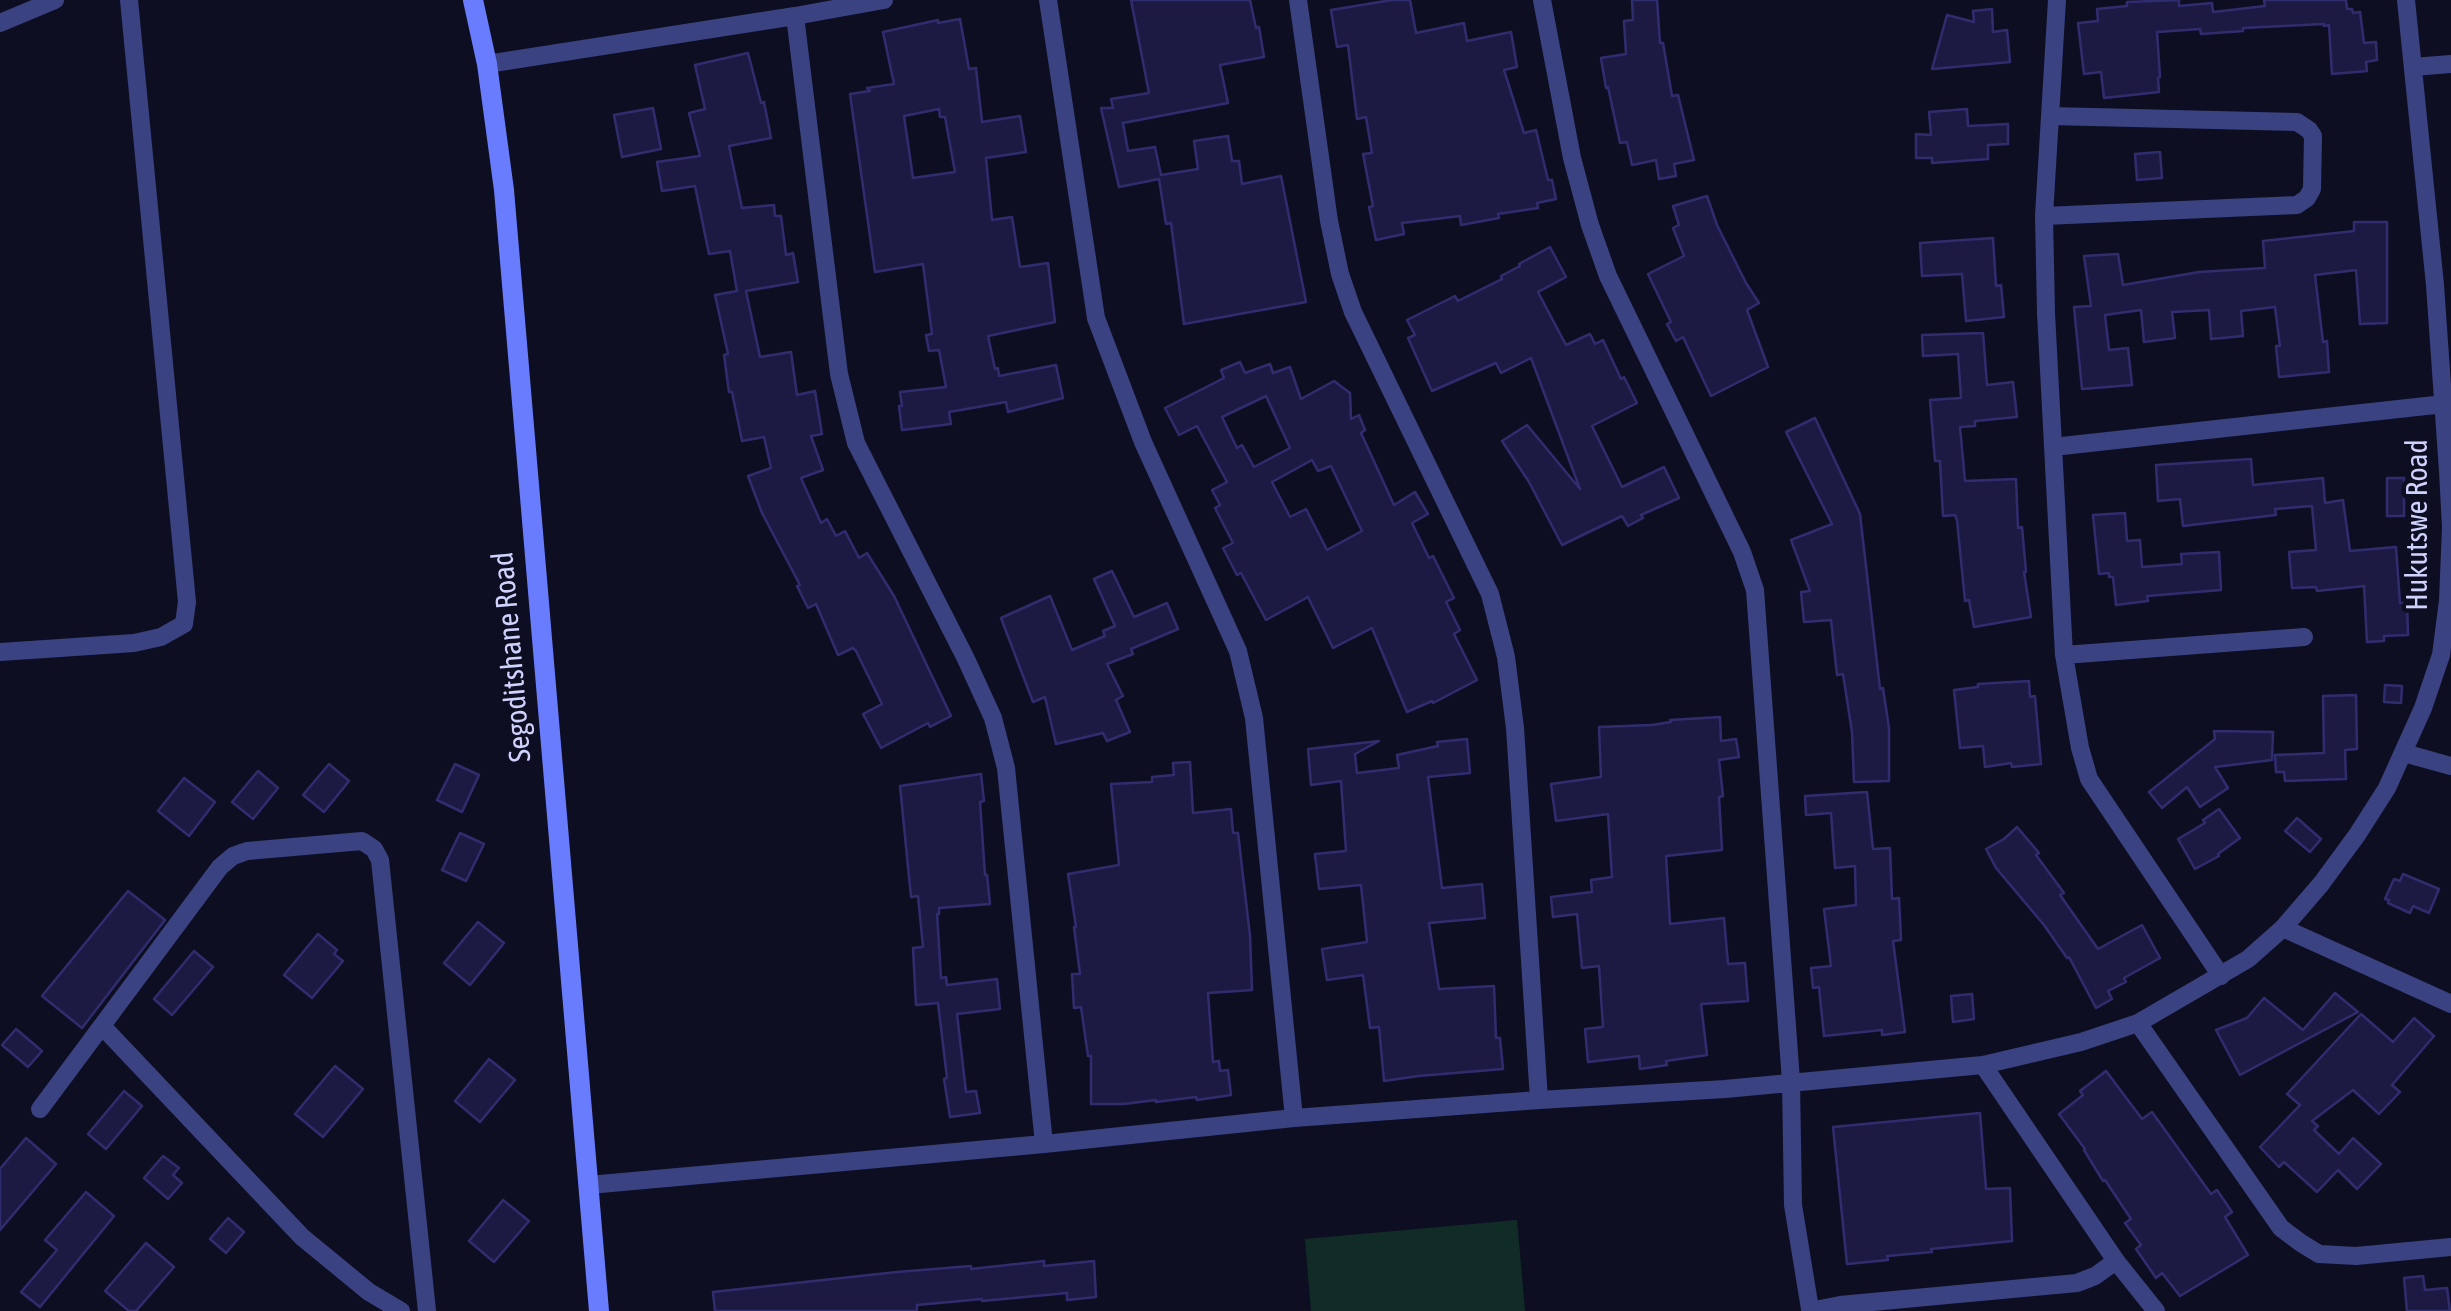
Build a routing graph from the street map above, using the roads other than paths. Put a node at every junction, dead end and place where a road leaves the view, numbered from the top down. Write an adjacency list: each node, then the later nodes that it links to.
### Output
1 (55, 0): 11 (street)
2 (129, 0): 22 (street)
3 (472, 0): 12 (street, Segoditshane Road)
4 (884, 0): 10 (street)
5 (1048, 0): 35 (street)
6 (1298, 0): 33 (street)
7 (1542, 0): 32 (street)
8 (2057, 0): 15 (street)
9 (2406, 0): 14 (street, Hukutswe Road)
10 (795, 16): 12 (street); 36 (street)
11 (0, 23)
12 (486, 64): 37 (street, Segoditshane Road)
13 (2451, 64): 14 (street)
14 (2413, 67): 17 (street, Hukutswe Road)
15 (2051, 116): 16 (street); 16 (street)
16 (2044, 216): 19 (street)
17 (2443, 285): 18 (street, Hukutswe Road)
18 (2444, 404): 19 (street); 20 (street, Hukutswe Road)
19 (2053, 447): 23 (street)
20 (2451, 527): 24 (street, Hukutswe Road)
21 (2304, 637): 23 (street)
22 (0, 652)
23 (2064, 654): 27 (street)
24 (2404, 753): 25 (street); 26 (street, Hukutswe Road)
25 (2451, 766)
26 (2283, 928): 27 (street, Hukutswe Road); 28 (street)
27 (2221, 976): 29 (street, Hukutswe Road)
28 (2451, 1004)
29 (2138, 1022): 31 (street, Hukutswe Road); 38 (street)
30 (102, 1026): 34 (street); 41 (street); 42 (street)
31 (1983, 1065): 32 (street, Hukutswe Road); 39 (street)
32 (1791, 1082): 33 (street, Hukutswe Road); 40 (street)
33 (1538, 1100): 35 (street, Hukutswe Road)
34 (40, 1110)
35 (1294, 1118): 36 (street, Hukutswe Road)
36 (1044, 1144): 37 (street, Hukutswe Road)
37 (589, 1186): 43 (street, Segoditshane Road)
38 (2451, 1247)
39 (2116, 1261): 40 (street); 44 (street)
40 (1810, 1310)
41 (401, 1311)
42 (427, 1311)
43 (598, 1311)
44 (2156, 1311)

